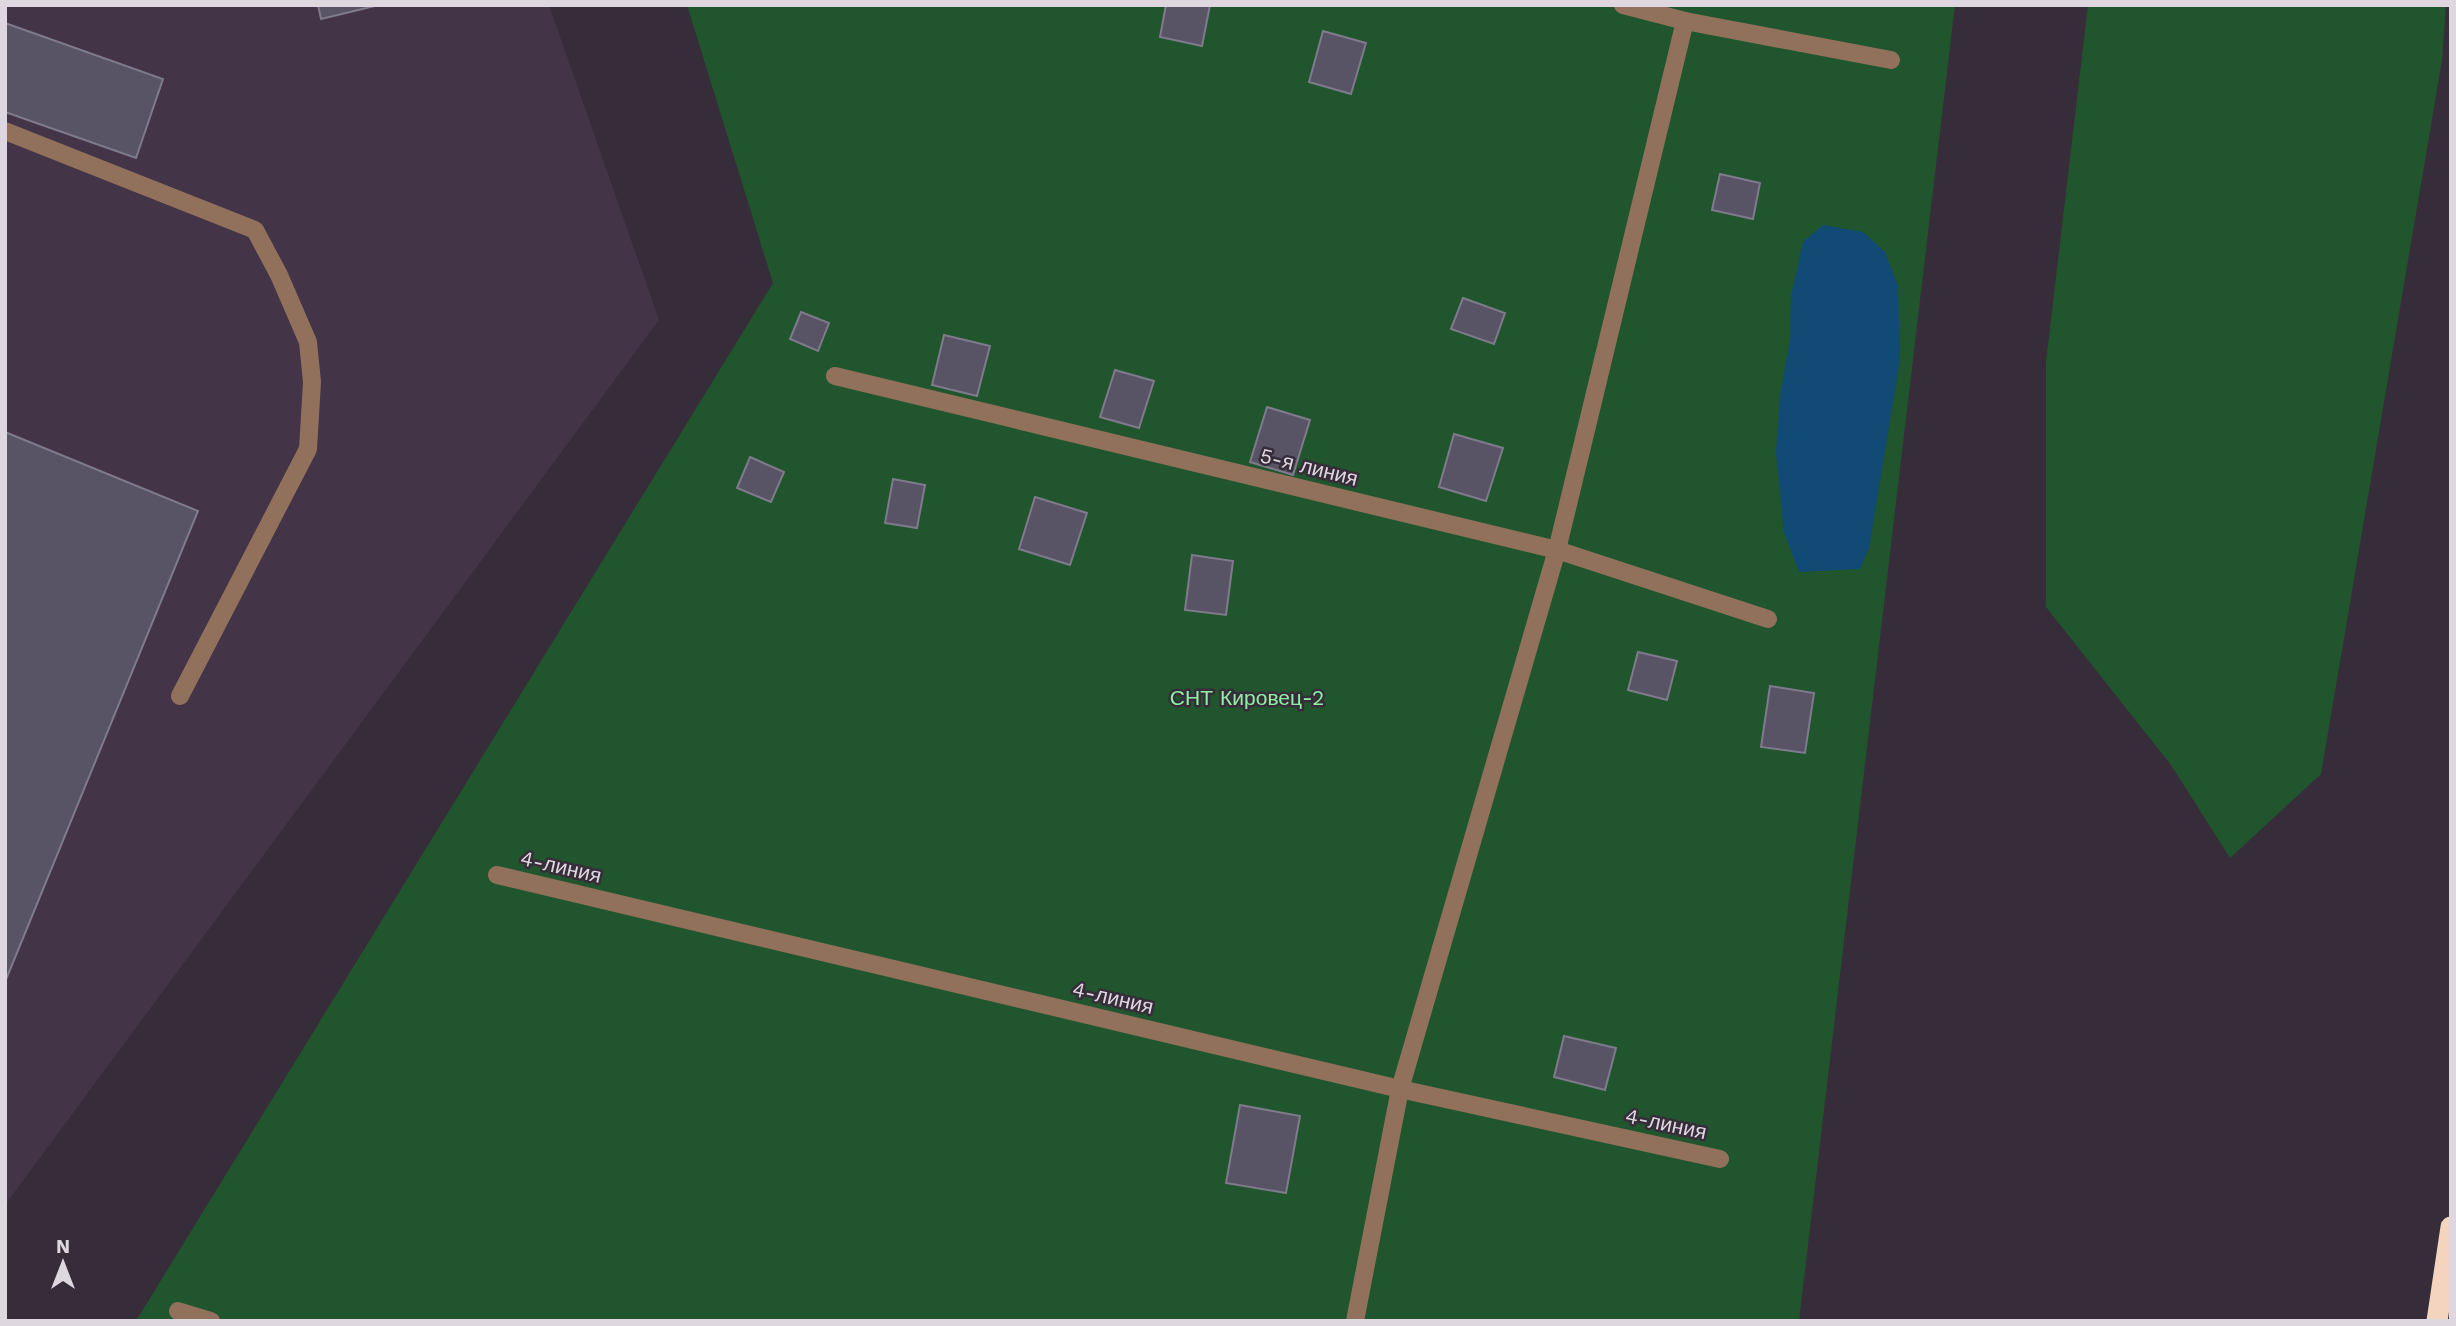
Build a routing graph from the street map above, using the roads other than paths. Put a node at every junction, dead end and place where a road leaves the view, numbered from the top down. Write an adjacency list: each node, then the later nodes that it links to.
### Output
1 (1623, 5): 2 (street)
2 (1685, 21): 3 (street); 6 (street)
3 (1891, 60)
4 (5, 131): 8 (street)
5 (835, 376): 6 (street, 5-я линия)
6 (1557, 550): 7 (street, 5-я линия); 10 (street)
7 (1768, 619)
8 (180, 696)
9 (497, 875): 10 (street, 4-линия)
10 (1400, 1089): 11 (street, 4-линия); 15 (street)
11 (1720, 1159)
12 (2451, 1227): 16 (highway)
13 (178, 1311): 14 (street)
14 (211, 1321)
15 (1355, 1321)
16 (2437, 1321)

